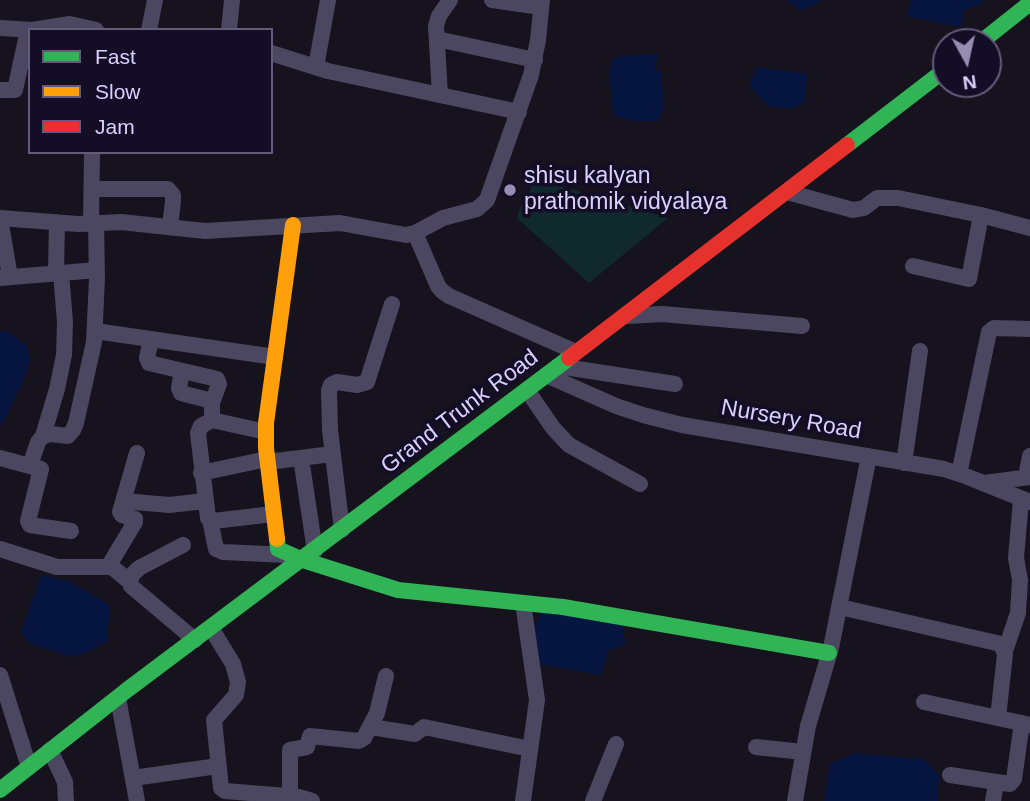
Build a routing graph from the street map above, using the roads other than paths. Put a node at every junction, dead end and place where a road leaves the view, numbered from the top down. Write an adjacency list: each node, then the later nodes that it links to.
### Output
1 (155, 0): 11 (street)
2 (232, 0): 12 (street)
3 (328, 0): 18 (street)
4 (450, 0): 15 (street)
5 (492, 0): 7 (street)
6 (1030, 2): 13 (main road)
7 (541, 4): 17 (street)
8 (0, 28): 14 (street)
9 (42, 28): 10 (street)
10 (87, 28)
11 (149, 28)
12 (229, 28)
13 (998, 28)
14 (28, 30): 20 (street)
15 (437, 38): 17 (street); 21 (street)
16 (273, 54): 18 (street)
17 (535, 60): 22 (street)
18 (316, 67): 21 (street)
19 (932, 80): 25 (main road, Grand Trunk Road)
20 (0, 90)
21 (440, 95): 22 (street)
22 (519, 112): 33 (street)
23 (92, 154): 24 (street)
24 (92, 189): 29 (street); 31 (street)
25 (787, 192): 26 (street); 39 (main road, Grand Trunk Road)
26 (981, 215): 32 (street); 34 (street)
27 (0, 218): 28 (street); 37 (street)
28 (57, 222): 29 (street); 36 (street)
29 (94, 223): 31 (street); 35 (street)
30 (293, 225): 31 (street); 33 (street); 46 (main road)
31 (170, 227)
32 (1030, 228)
33 (415, 233): 45 (street)
34 (913, 266)
35 (97, 270): 36 (street); 42 (street)
36 (58, 273): 37 (street); 54 (street)
37 (5, 277)
38 (392, 304): 56 (street)
39 (621, 317): 40 (street); 45 (main road, Grand Trunk Road)
40 (802, 326)
41 (1030, 329): 65 (street)
42 (94, 331): 43 (street); 54 (street)
43 (152, 339): 46 (street); 47 (street)
44 (920, 351): 62 (street)
45 (576, 352): 48 (main road, Grand Trunk Road)
46 (275, 357): 53 (main road)
47 (182, 371): 51 (street); 51 (street)
48 (552, 371): 49 (street); 50 (main road, Grand Trunk Road); 57 (street, Nursery Road)
49 (675, 384)
50 (527, 390): 68 (street); 74 (main road, Grand Trunk Road)
51 (212, 403): 52 (street)
52 (212, 420): 53 (street); 64 (street)
53 (266, 432): 61 (main road)
54 (43, 436): 63 (street)
55 (137, 453): 69 (street)
56 (332, 454): 60 (street); 74 (street)
57 (869, 456): 62 (street, Nursery Road); 82 (street)
58 (1030, 456): 66 (street)
59 (0, 458): 63 (street)
60 (300, 458): 61 (street); 78 (street)
61 (267, 460): 64 (street); 72 (main road)
62 (904, 463): 65 (street, Nursery Road)
63 (30, 466): 75 (street)
64 (201, 473): 70 (street)
65 (959, 474): 67 (street, Nursery Road)
66 (1028, 477): 67 (street)
67 (984, 483): 71 (street, Nursery Road)
68 (640, 484)
69 (124, 500): 70 (street); 79 (street)
70 (205, 501): 73 (street)
71 (1026, 501): 85 (street)
72 (273, 514): 73 (street); 78 (main road)
73 (210, 520): 78 (street)
74 (342, 530): 78 (main road, Grand Trunk Road)
75 (71, 531)
76 (183, 545): 80 (street)
77 (0, 549): 79 (street)
78 (302, 555): 81 (main road); 83 (main road, Grand Trunk Road)
79 (112, 567): 80 (street)
80 (130, 582): 84 (street)
81 (523, 603): 86 (main road); 96 (street)
82 (840, 607): 85 (street); 86 (street)
83 (211, 628): 84 (main road, Grand Trunk Road); 99 (street)
84 (195, 640): 89 (main road, Grand Trunk Road)
85 (1005, 652): 91 (street)
86 (829, 653): 98 (street)
87 (0, 675): 100 (street)
88 (386, 676): 93 (street)
89 (118, 698): 97 (main road, Grand Trunk Road); 102 (street)
90 (924, 702): 91 (street)
91 (998, 718): 92 (street)
92 (1026, 724): 103 (street)
93 (371, 727): 96 (street); 105 (street)
94 (616, 744): 110 (street)
95 (756, 747): 98 (street)
96 (530, 749): 106 (street)
97 (50, 750): 100 (main road, Grand Trunk Road); 107 (street)
98 (803, 752): 111 (street)
99 (218, 766): 102 (street); 105 (street)
100 (29, 767): 104 (main road, Grand Trunk Road)
101 (950, 775): 103 (street)
102 (133, 778): 108 (street)
103 (996, 783): 112 (street)
104 (0, 790)
105 (290, 797): 109 (street)
106 (526, 800)
107 (66, 801)
108 (137, 801)
109 (312, 801)
110 (593, 801)
111 (795, 801)
112 (993, 801)

